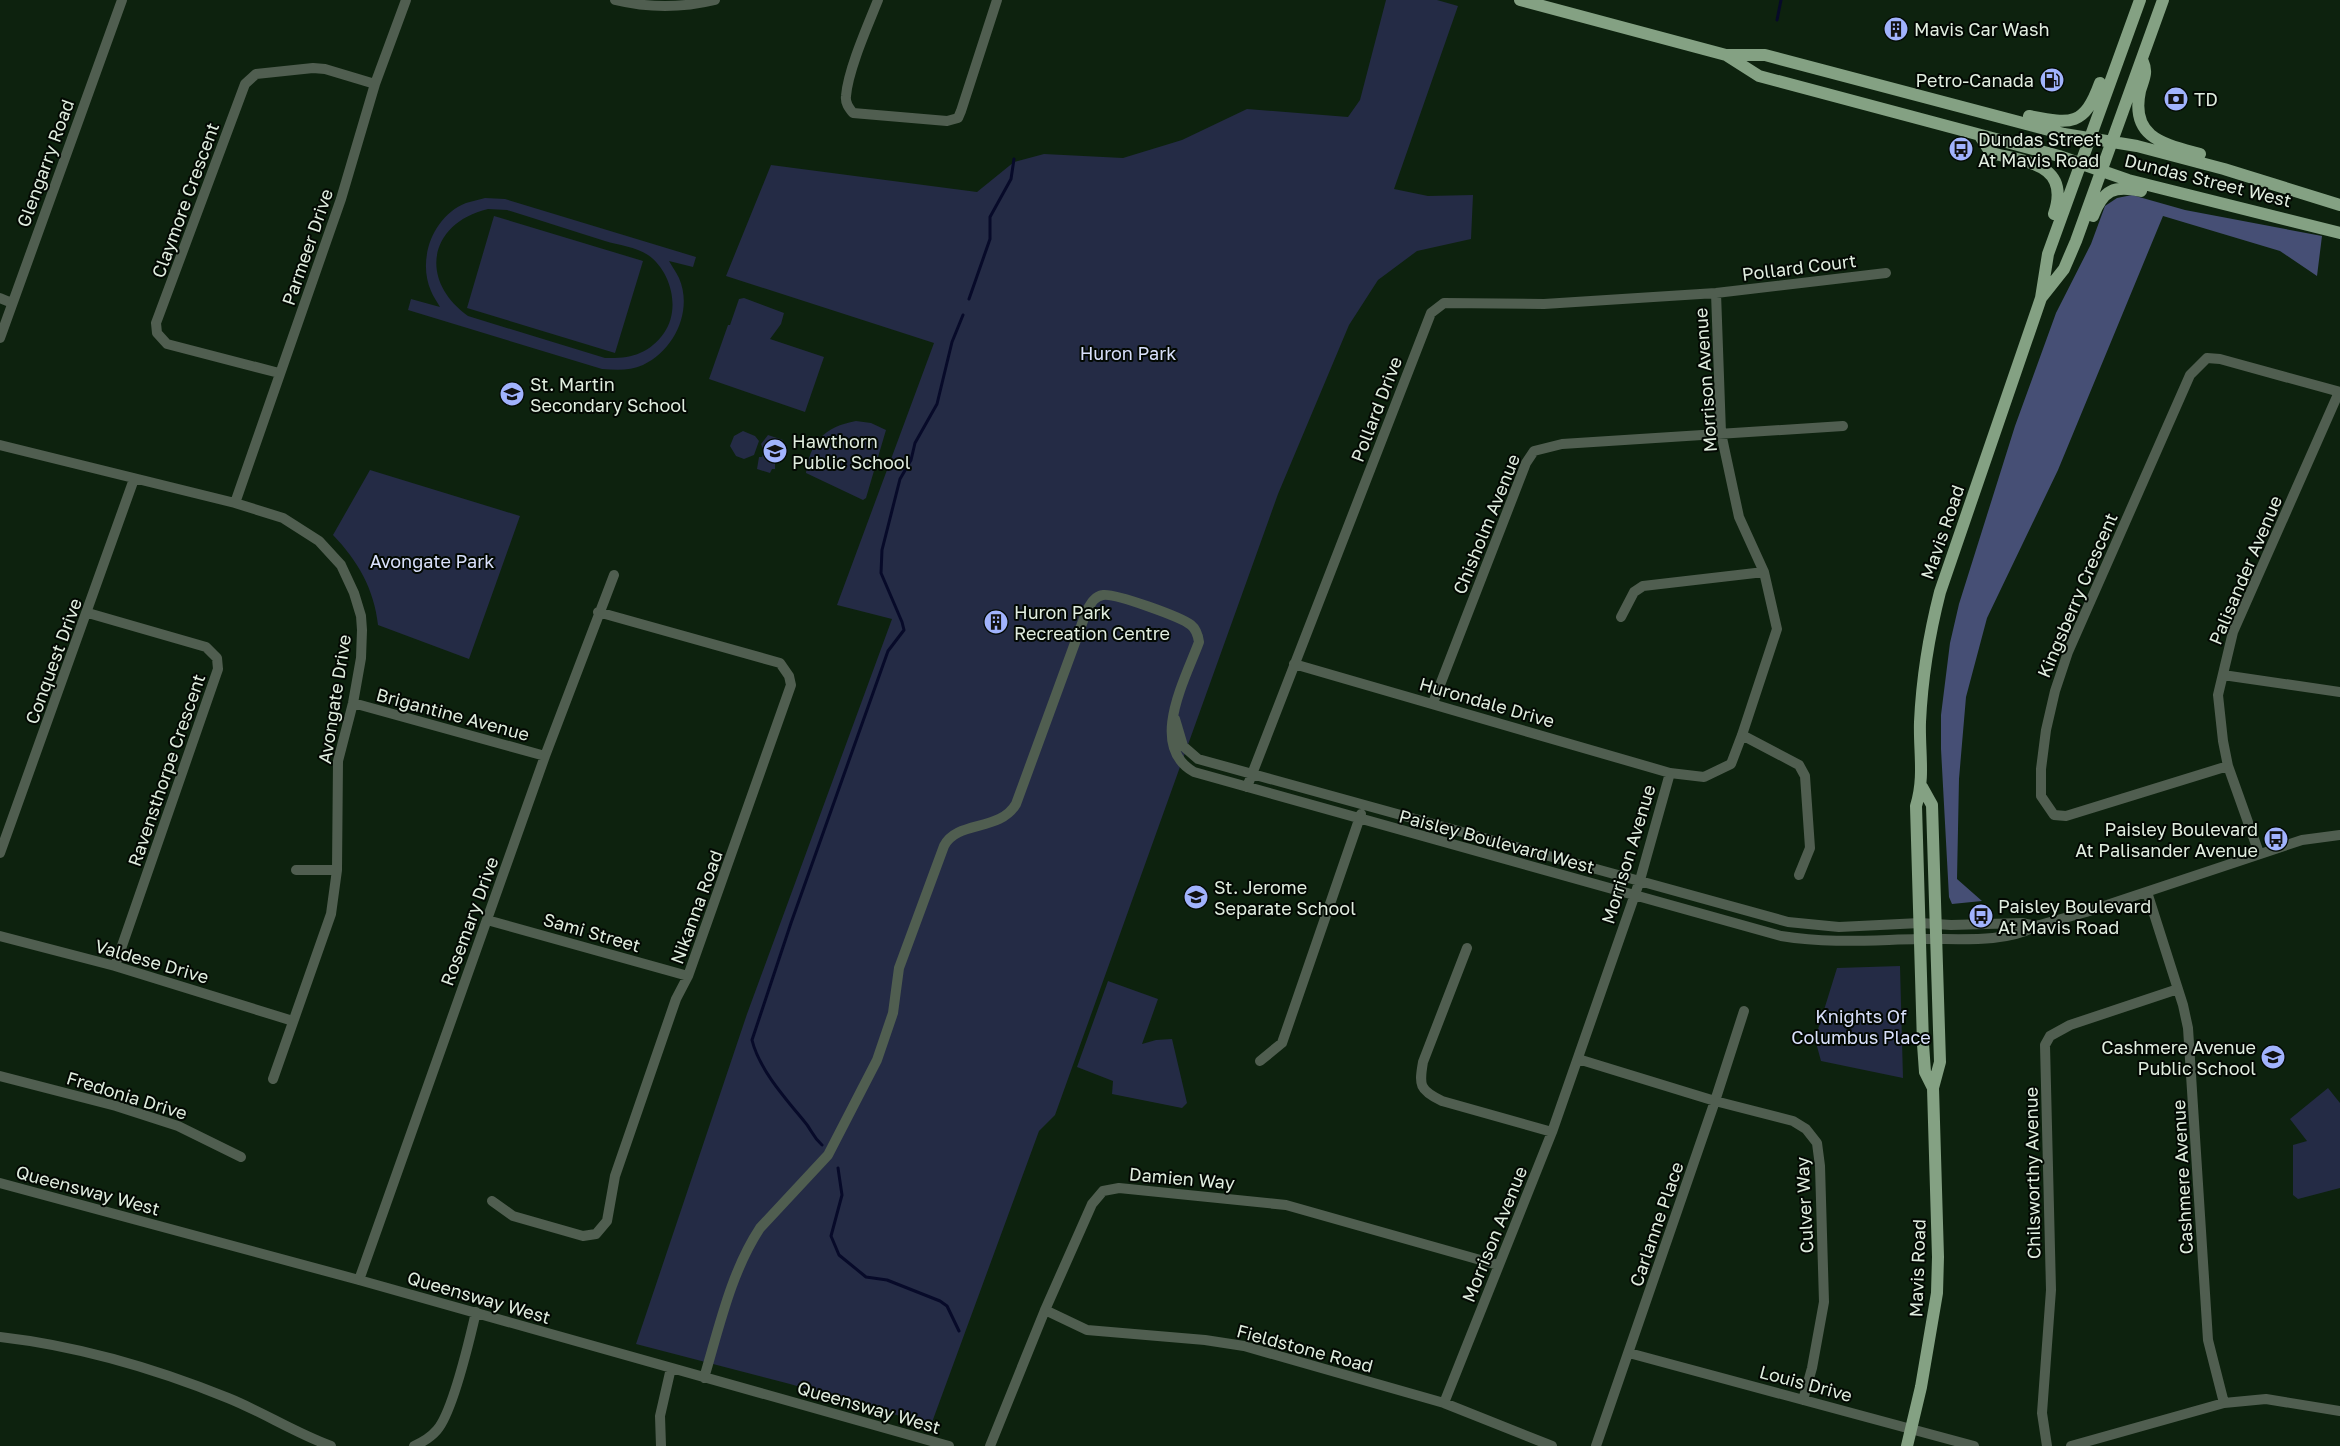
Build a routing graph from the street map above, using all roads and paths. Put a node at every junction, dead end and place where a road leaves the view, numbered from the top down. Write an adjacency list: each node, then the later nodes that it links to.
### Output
1 (122, 0): 30 (street, Glengarry Road)
2 (406, 0): 13 (street, Parmeer Drive)
3 (615, 0): 4 (street)
4 (715, 0)
5 (878, 0): 6 (street)
6 (997, 0)
7 (1520, 0): 11 (main road, Dundas Street West)
8 (2140, 0): 10 (main road, Mavis Road)
9 (2163, 0): 12 (main road, Mavis Road)
10 (2120, 54): 14 (main road); 16 (main road, Mavis Road)
11 (1726, 55): 14 (main road, Dundas Street West); 15 (main road, Dundas Street West)
12 (2142, 59): 17 (main road, Mavis Road); 19 (main road)
13 (375, 84): 32 (street, Parmeer Drive); 32 (street, Claymore Crescent)
14 (2018, 121): 16 (main road, Dundas Street West)
15 (1980, 136): 18 (main road, Dundas Street West); 24 (main road)
16 (2089, 138): 17 (main road, Dundas Street West); 18 (main road, Mavis Road)
17 (2112, 142): 19 (main road, Dundas Street West); 20 (main road, Mavis Road)
18 (2080, 164): 20 (main road, Dundas Street West); 24 (main road, Mavis Road)
19 (2224, 169): 22 (main road, Dundas Street West)
20 (2101, 171): 21 (main road, Dundas Street West); 25 (main road, Mavis Road)
21 (2221, 202): 23 (main road, Dundas Street West); 25 (main road)
22 (2340, 205)
23 (2340, 233)
24 (2048, 254): 29 (main road, Mavis Road)
25 (2069, 257): 29 (main road, Mavis Road)
26 (1886, 273): 27 (street, Pollard Court)
27 (1716, 293): 35 (street, Morrison Avenue); 44 (street, Pollard Drive)
28 (0, 298): 30 (street)
29 (2041, 298): 56 (main road, Mavis Road)
30 (12, 303): 31 (street, Glengarry Road)
31 (0, 338)
32 (280, 373): 38 (street, Parmeer Drive)
33 (2340, 392): 45 (street, Palisander Avenue); 52 (street, Kingsberry Crescent)
34 (1843, 426): 35 (street)
35 (1721, 433): 39 (street, Morrison Avenue); 48 (street, Chisholm Avenue)
36 (0, 445): 37 (street, Avongate Drive)
37 (134, 479): 38 (street, Avongate Drive); 42 (street, Conquest Drive)
38 (235, 503): 47 (street, Avongate Drive)
39 (1764, 572): 43 (street); 50 (street, Morrison Avenue)
40 (614, 574): 41 (street, Rosemary Drive)
41 (598, 612): 51 (street, Rosemary Drive); 77 (street, Nikanna Road)
42 (88, 613): 60 (street, Conquest Drive); 76 (street, Ravensthorpe Crescent)
43 (1621, 618)
44 (1294, 664): 48 (street, Hurondale Drive); 53 (street, Pollard Drive)
45 (2223, 675): 46 (street); 52 (street, Palisander Avenue)
46 (2340, 692)
47 (353, 703): 51 (street, Brigantine Avenue); 63 (street, Avongate Drive)
48 (1432, 703): 54 (street, Hurondale Drive)
49 (1174, 716): 53 (street, Paisley Boulevard West); 55 (street, Paisley Boulevard West); 98 (street, Paisley Boulevard West)
50 (1742, 735): 54 (street, Morrison Avenue); 64 (street)
51 (545, 756): 68 (street, Rosemary Drive)
52 (2228, 766): 61 (street, Palisander Avenue)
53 (1251, 773): 55 (street, Pollard Drive); 57 (street, Paisley Boulevard West)
54 (1670, 773): 65 (street, Morrison Avenue)
55 (1247, 787): 58 (street, Paisley Boulevard West)
56 (1922, 787): 69 (main road, Mavis Road); 70 (main road, Mavis Road)
57 (1364, 804): 58 (street); 65 (street, Paisley Boulevard West)
58 (1360, 820): 67 (street, Paisley Boulevard West); 82 (street)
59 (2340, 835): 61 (street, Paisley Boulevard West)
60 (0, 853)
61 (2259, 853): 66 (street, Paisley Boulevard West)
62 (296, 870): 63 (street)
63 (338, 870): 80 (street, Avongate Drive)
64 (1799, 875)
65 (1640, 880): 67 (street, Morrison Avenue); 69 (street, Paisley Boulevard West)
66 (2148, 892): 71 (street, Paisley Boulevard West); 78 (street, Cashmere Avenue)
67 (1634, 895): 74 (street, Paisley Boulevard West); 81 (street, Morrison Avenue)
68 (487, 920): 77 (street, Sami Street); 92 (street, Rosemary Drive)
69 (1920, 923): 70 (street, Paisley Boulevard West); 74 (main road, Mavis Road)
70 (1936, 924): 71 (street, Paisley Boulevard West); 73 (main road, Mavis Road)
71 (2036, 926): 73 (street, Paisley Boulevard West)
72 (0, 936): 76 (street, Valdese Drive)
73 (1937, 938): 74 (street, Paisley Boulevard West); 85 (main road, Mavis Road)
74 (1920, 939): 85 (main road, Mavis Road)
75 (1467, 948): 87 (street)
76 (115, 966): 80 (street, Valdese Drive)
77 (688, 976): 90 (street, Nikanna Road)
78 (2178, 989): 101 (street, Cashmere Avenue); 113 (street, Chilsworthy Avenue)
79 (1744, 1011): 86 (street, Carlanne Place)
80 (293, 1021): 84 (street, Avongate Drive)
81 (1578, 1059): 86 (street, Culver Way); 87 (street, Morrison Avenue)
82 (1260, 1061)
83 (0, 1076): 88 (street, Fredonia Drive)
84 (273, 1079)
85 (1933, 1088): 103 (main road, Mavis Road)
86 (1716, 1101): 96 (street, Carlanne Place); 99 (street, Culver Way)
87 (1552, 1132): 91 (street, Morrison Avenue)
88 (241, 1157)
89 (0, 1183): 92 (street, Queensway West)
90 (492, 1201)
91 (1498, 1265): 93 (street, Damien Way); 100 (street, Morrison Avenue)
92 (359, 1280): 94 (street, Queensway West)
93 (1045, 1310): 100 (street, Fieldstone Road); 108 (street, Damien Way)
94 (476, 1312): 97 (street, Queensway West); 105 (street)
95 (0, 1337): 104 (street)
96 (1629, 1353): 99 (street, Louis Drive); 110 (street, Carlanne Place)
97 (671, 1368): 98 (street, Queensway West); 106 (street)
98 (704, 1378): 107 (street, Queensway West)
99 (1803, 1400): 103 (street, Louis Drive)
100 (1444, 1403): 109 (street, Fieldstone Road)
101 (2224, 1403): 102 (street); 114 (street)
102 (2340, 1410)
103 (1912, 1428): 111 (main road, Mavis Road); 112 (street, Louis Drive)
104 (331, 1446)
105 (414, 1446)
106 (661, 1446)
107 (949, 1446)
108 (990, 1446)
109 (1552, 1446)
110 (1596, 1446)
111 (1907, 1446)
112 (1974, 1446)
113 (2047, 1446)
114 (2071, 1446)

